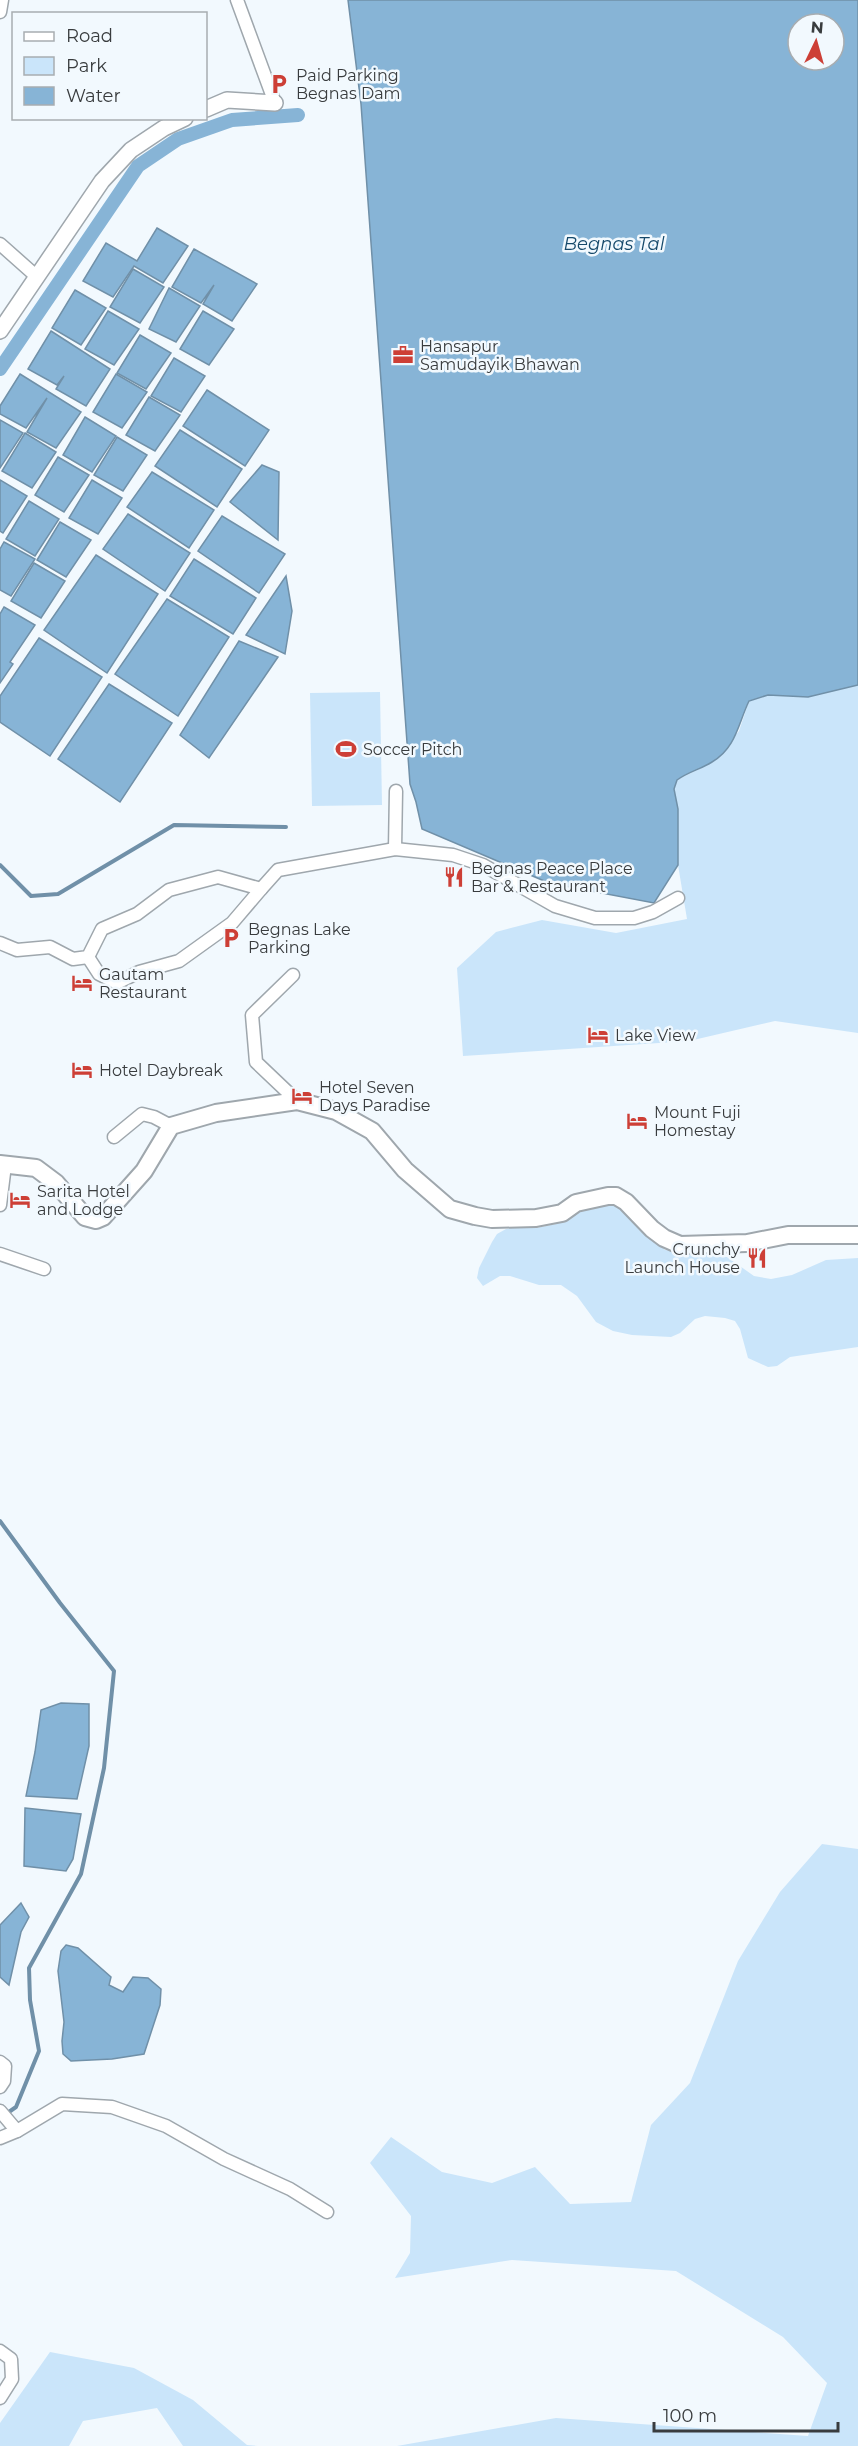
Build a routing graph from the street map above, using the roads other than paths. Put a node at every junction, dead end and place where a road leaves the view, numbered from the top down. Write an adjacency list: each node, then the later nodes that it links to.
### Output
1 (2, 0): 3 (street)
2 (237, 0): 4 (street)
3 (0, 12)
4 (275, 103): 5 (street)
5 (207, 109)
6 (181, 120): 8 (street)
7 (0, 244): 8 (street)
8 (36, 276): 9 (street)
9 (0, 331)
10 (396, 791): 11 (street)
11 (394, 849): 12 (street); 13 (street)
12 (261, 889): 15 (street); 15 (street)
13 (678, 898)
14 (0, 943): 15 (street)
15 (88, 957)
16 (293, 975): 17 (street)
17 (297, 1101): 18 (main road); 22 (main road)
18 (171, 1126): 19 (street); 20 (main road)
19 (114, 1137)
20 (3, 1164): 21 (street)
21 (0, 1205)
22 (858, 1235)
23 (0, 1254): 24 (street)
24 (44, 1269)
25 (0, 2062): 26 (street)
26 (0, 2087)
27 (0, 2111): 28 (street)
28 (17, 2131): 29 (street); 30 (street)
29 (0, 2138)
30 (327, 2212)
31 (0, 2351): 32 (street)
32 (0, 2398)

